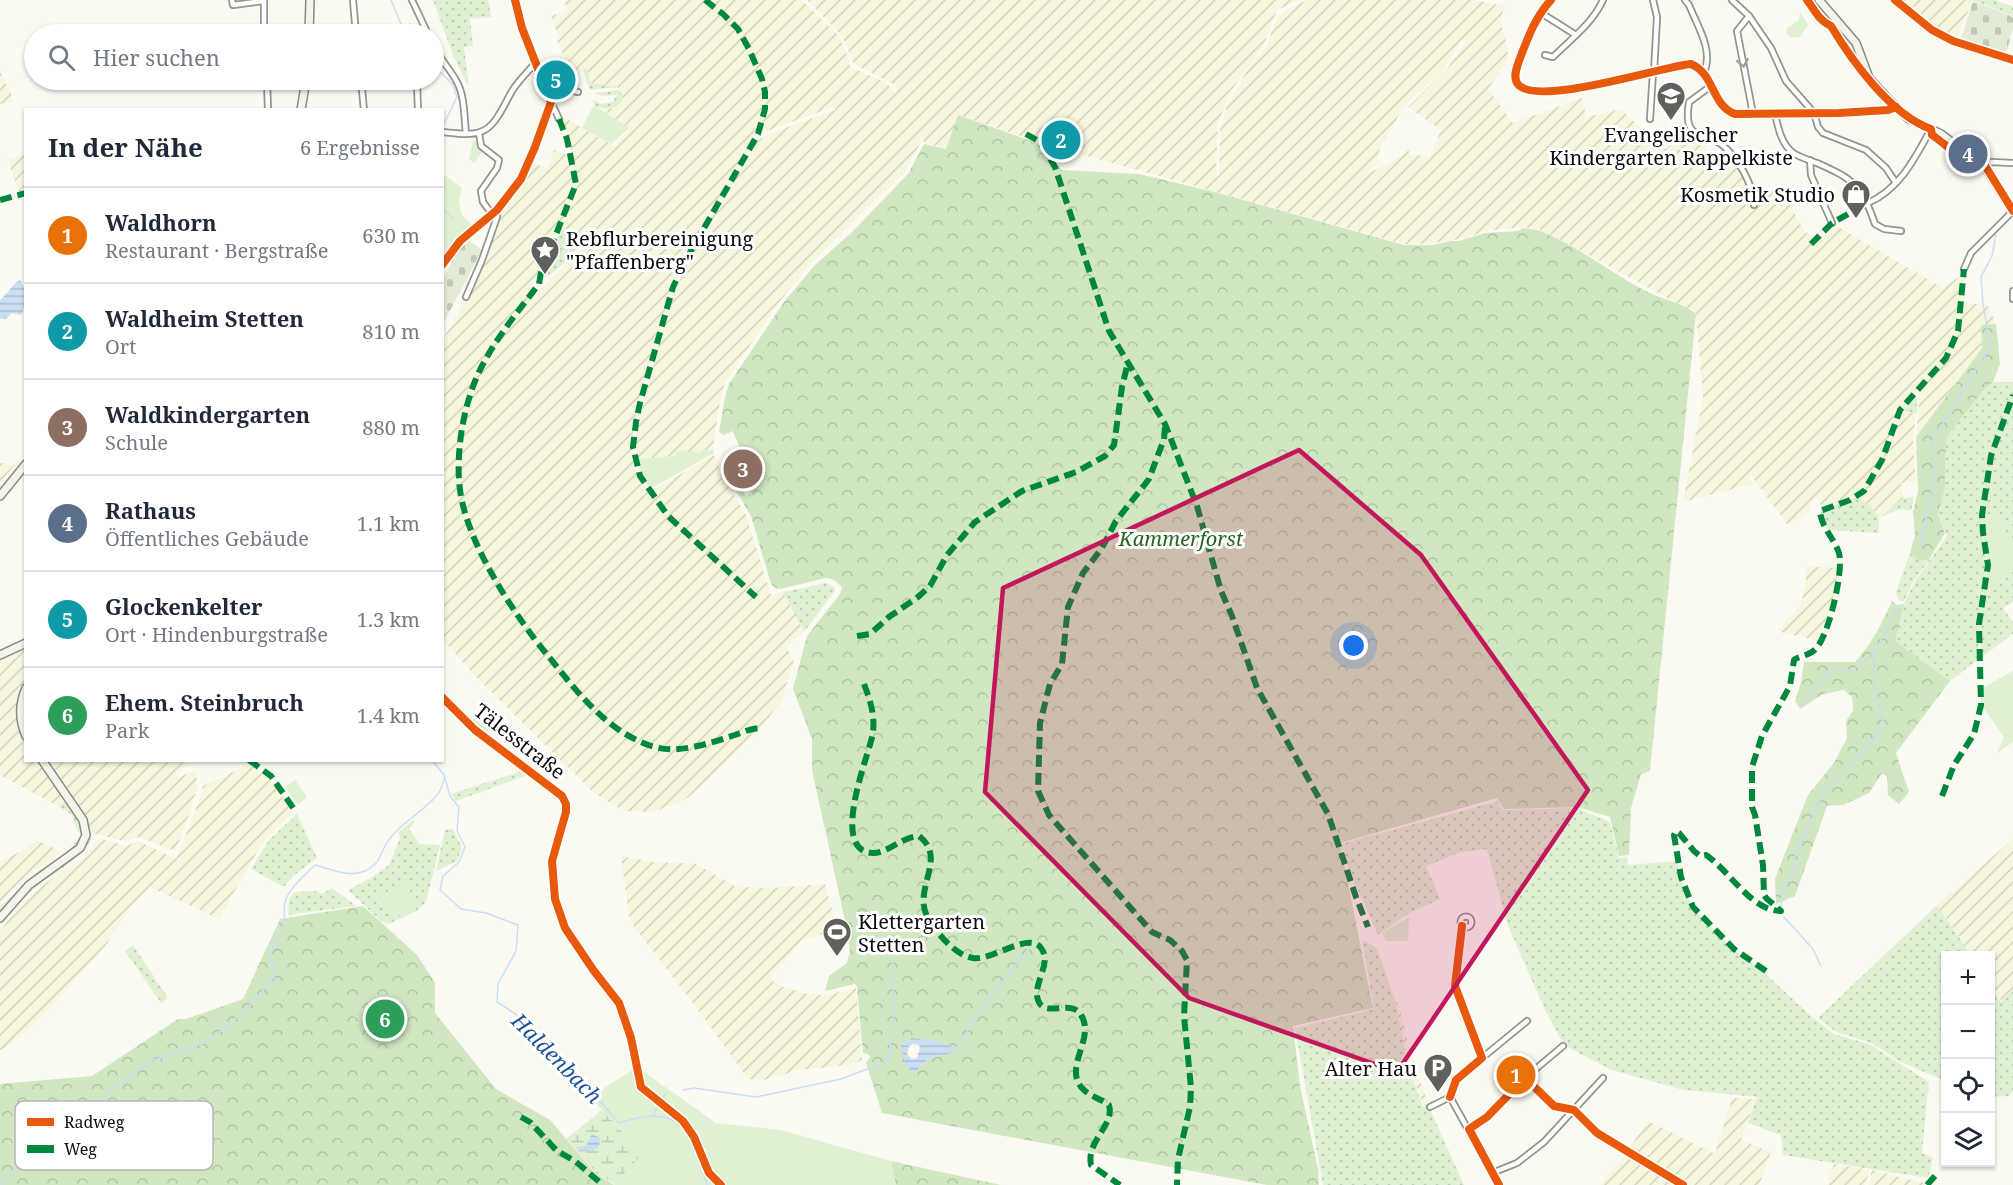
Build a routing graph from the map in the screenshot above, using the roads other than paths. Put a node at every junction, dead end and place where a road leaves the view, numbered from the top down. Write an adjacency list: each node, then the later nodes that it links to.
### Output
1 (232, 0): 2 (street)
2 (264, 0): 16 (street)
3 (310, 0): 17 (main road)
4 (353, 0): 18 (street)
5 (412, 0): 19 (street)
6 (515, 0): 23 (street)
7 (1551, 0): 14 (street)
8 (1603, 0): 20 (street)
9 (1653, 0): 25 (street)
10 (1685, 0): 26 (street)
11 (1732, 0): 15 (street)
12 (1819, 0): 35 (main road)
13 (1895, 0): 22 (street)
14 (1541, 13): 20 (street); 25 (street)
15 (1749, 16): 40 (street); 41 (street, one-way to 41)
16 (264, 24)
17 (309, 24)
18 (355, 24)
19 (423, 24)
20 (1576, 35): 21 (street)
21 (1545, 55)
22 (2013, 60)
23 (535, 63): 33 (street); 47 (street)
24 (444, 64): 48 (street)
25 (1653, 72): 26 (street); 44 (street)
26 (1704, 72): 27 (street)
27 (1711, 86): 41 (street); 54 (street)
28 (267, 90): 36 (street)
29 (304, 90): 37 (main road)
30 (362, 90): 38 (street)
31 (417, 90): 39 (street)
32 (578, 92): 33 (street)
33 (550, 95): 34 (street)
34 (550, 102): 43 (street); 55 (street)
35 (1896, 107): 40 (street); 45 (main road)
36 (268, 108)
37 (301, 108)
38 (364, 108)
39 (418, 108)
40 (1814, 113): 42 (street); 52 (street)
41 (1753, 114): 42 (street)
42 (1775, 114): 49 (street)
43 (560, 119)
44 (1650, 119)
45 (1931, 129): 51 (main road); 52 (street)
46 (444, 132): 48 (street)
47 (479, 133): 48 (street); 57 (street)
48 (466, 134)
49 (1810, 160): 53 (street); 58 (street)
50 (2013, 162): 51 (street)
51 (1984, 164): 56 (main road)
52 (1896, 183): 53 (street)
53 (1868, 203): 59 (street)
54 (1754, 205)
55 (497, 210): 57 (street); 63 (street)
56 (2012, 210): 61 (street)
57 (492, 214): 60 (street)
58 (1832, 223)
59 (1901, 231)
60 (444, 262)
61 (1964, 269)
62 (2013, 291): 64 (street)
63 (466, 297)
64 (2013, 299)
65 (24, 466): 66 (main road)
66 (0, 496)
67 (24, 645): 68 (main road)
68 (0, 655)
69 (24, 695): 71 (main road)
70 (444, 699): 86 (street, Tälesstraße)
71 (24, 731)
72 (43, 762): 73 (main road)
73 (0, 918)
74 (1462, 926): 77 (street)
75 (1527, 1021): 77 (street)
76 (1563, 1046): 78 (street)
77 (1482, 1058): 80 (street)
78 (1525, 1078): 82 (street); 83 (street)
79 (1603, 1078): 82 (street)
80 (1450, 1097): 81 (street); 83 (street)
81 (1430, 1107)
82 (1574, 1110): 84 (street); 85 (street)
83 (1469, 1130): 85 (street)
84 (1597, 1133)
85 (1492, 1173): 87 (street)
86 (721, 1185)
87 (1499, 1185)

